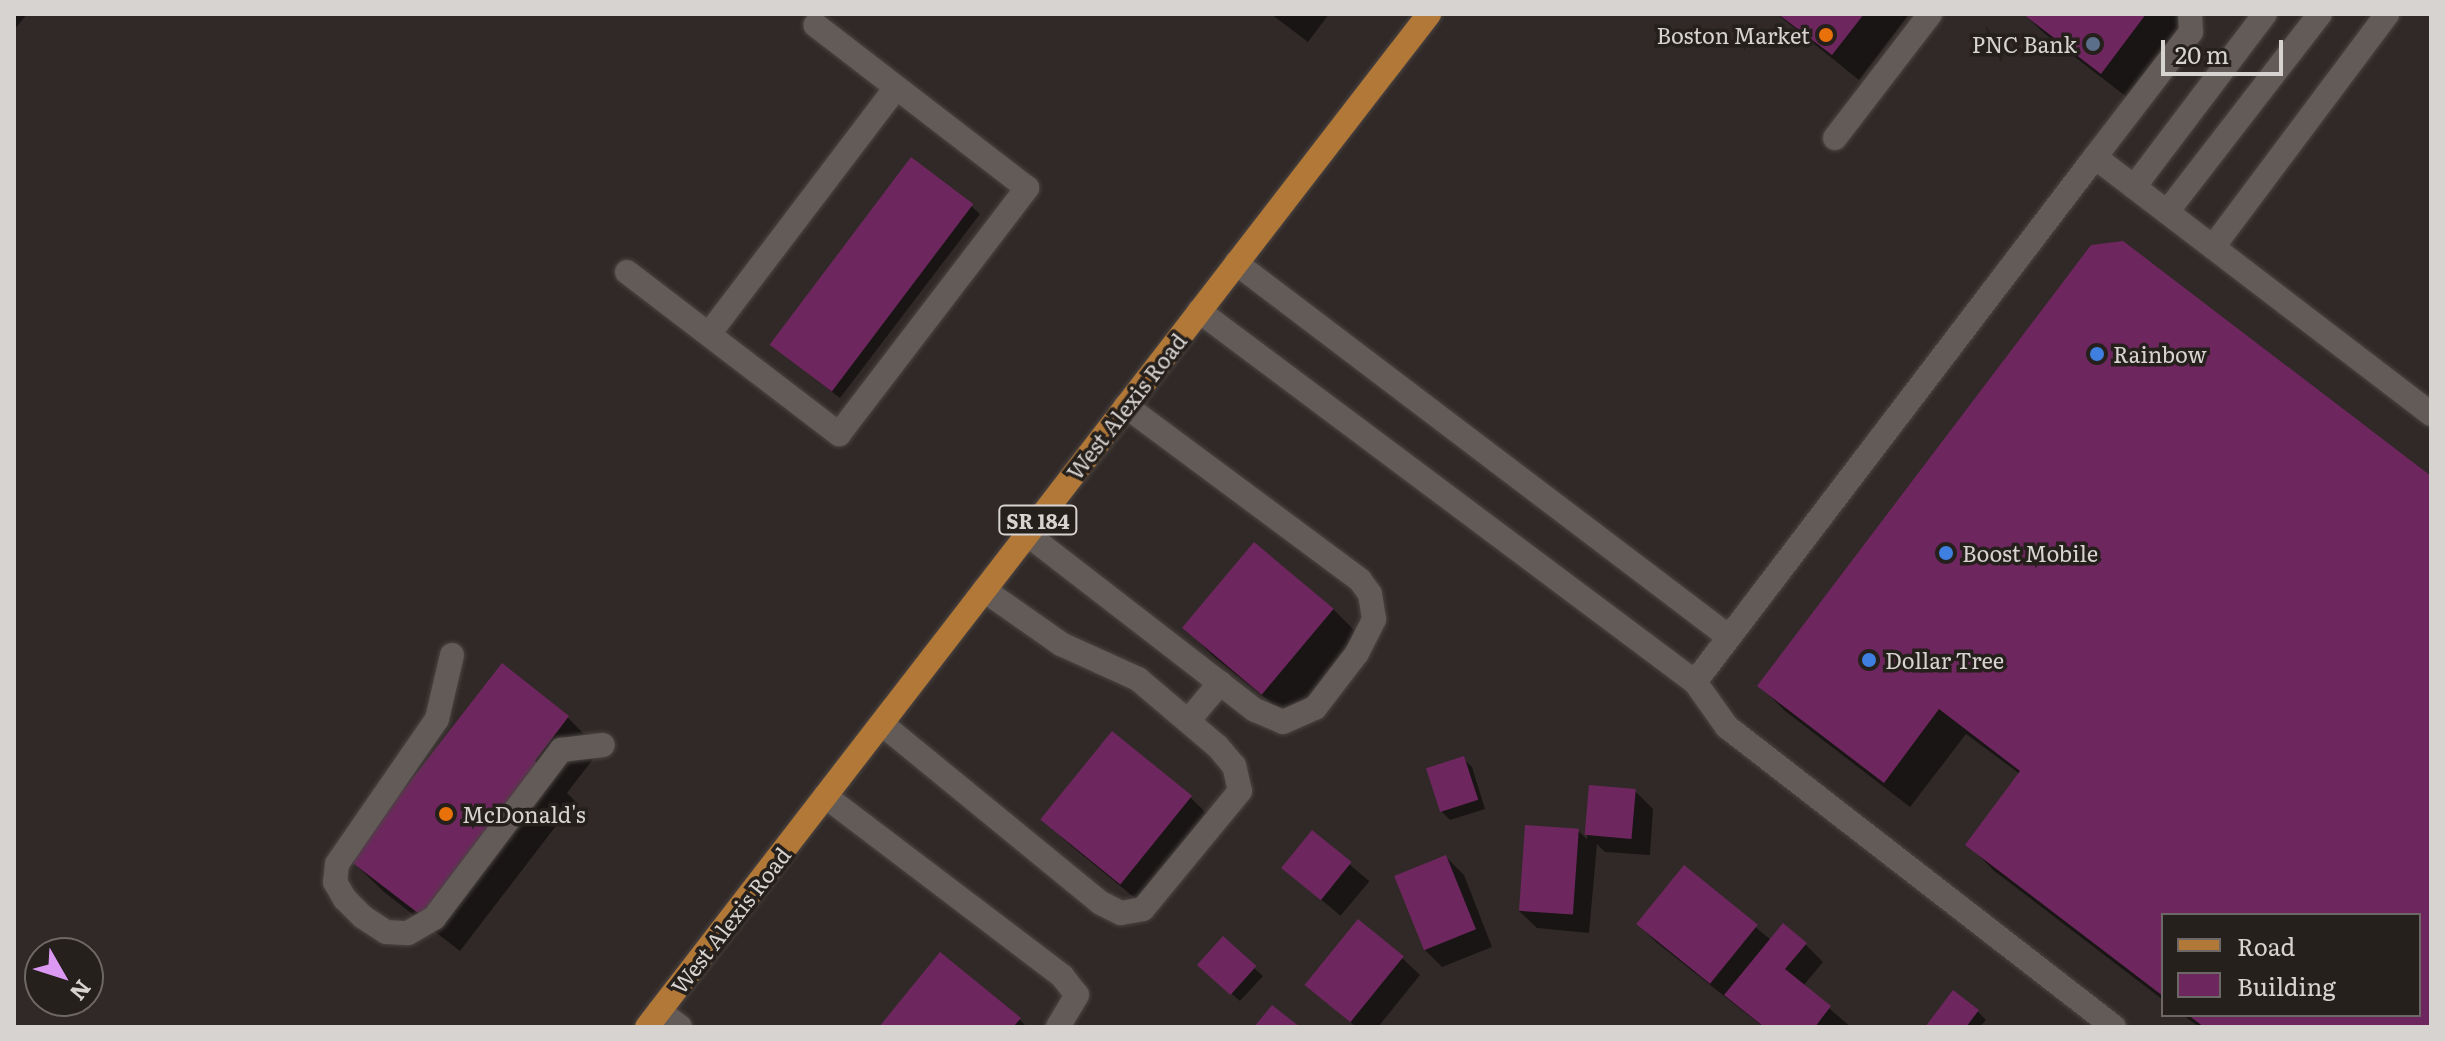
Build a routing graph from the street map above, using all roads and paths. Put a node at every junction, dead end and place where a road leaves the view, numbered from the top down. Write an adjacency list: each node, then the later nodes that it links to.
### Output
1 (1429, 14): 14 (main road, West Alexis Road / SR 184)
2 (1930, 14): 9 (street)
3 (2190, 14): 10 (street)
4 (2265, 14): 11 (street)
5 (2320, 14): 12 (street)
6 (2387, 14): 13 (street)
7 (815, 25): 8 (street)
8 (896, 88): 17 (street); 17 (street)
9 (1835, 138)
10 (2095, 157): 11 (street); 22 (street)
11 (2134, 187): 12 (street)
12 (2167, 212): 13 (street)
13 (2213, 247): 19 (street)
14 (1236, 263): 16 (main road, West Alexis Road / SR 184); 22 (street)
15 (627, 272): 17 (street)
16 (1199, 311): 18 (main road, West Alexis Road / SR 184); 24 (street)
17 (709, 334)
18 (1126, 406): 20 (main road, West Alexis Road / SR 184); 25 (street)
19 (2431, 414)
20 (1027, 534): 21 (main road, West Alexis Road / SR 184); 25 (street)
21 (984, 590): 26 (street); 27 (main road, West Alexis Road / SR 184)
22 (1729, 637): 24 (street)
23 (452, 655): 28 (street)
24 (1695, 682): 33 (street)
25 (1220, 683): 26 (street)
26 (1188, 721): 27 (street)
27 (882, 724): 29 (main road, West Alexis Road / SR 184)
28 (603, 745)
29 (825, 796): 30 (main road, West Alexis Road / SR 184); 32 (street)
30 (653, 1019): 31 (street)
31 (680, 1027)
32 (1058, 1027)
33 (2114, 1027)

